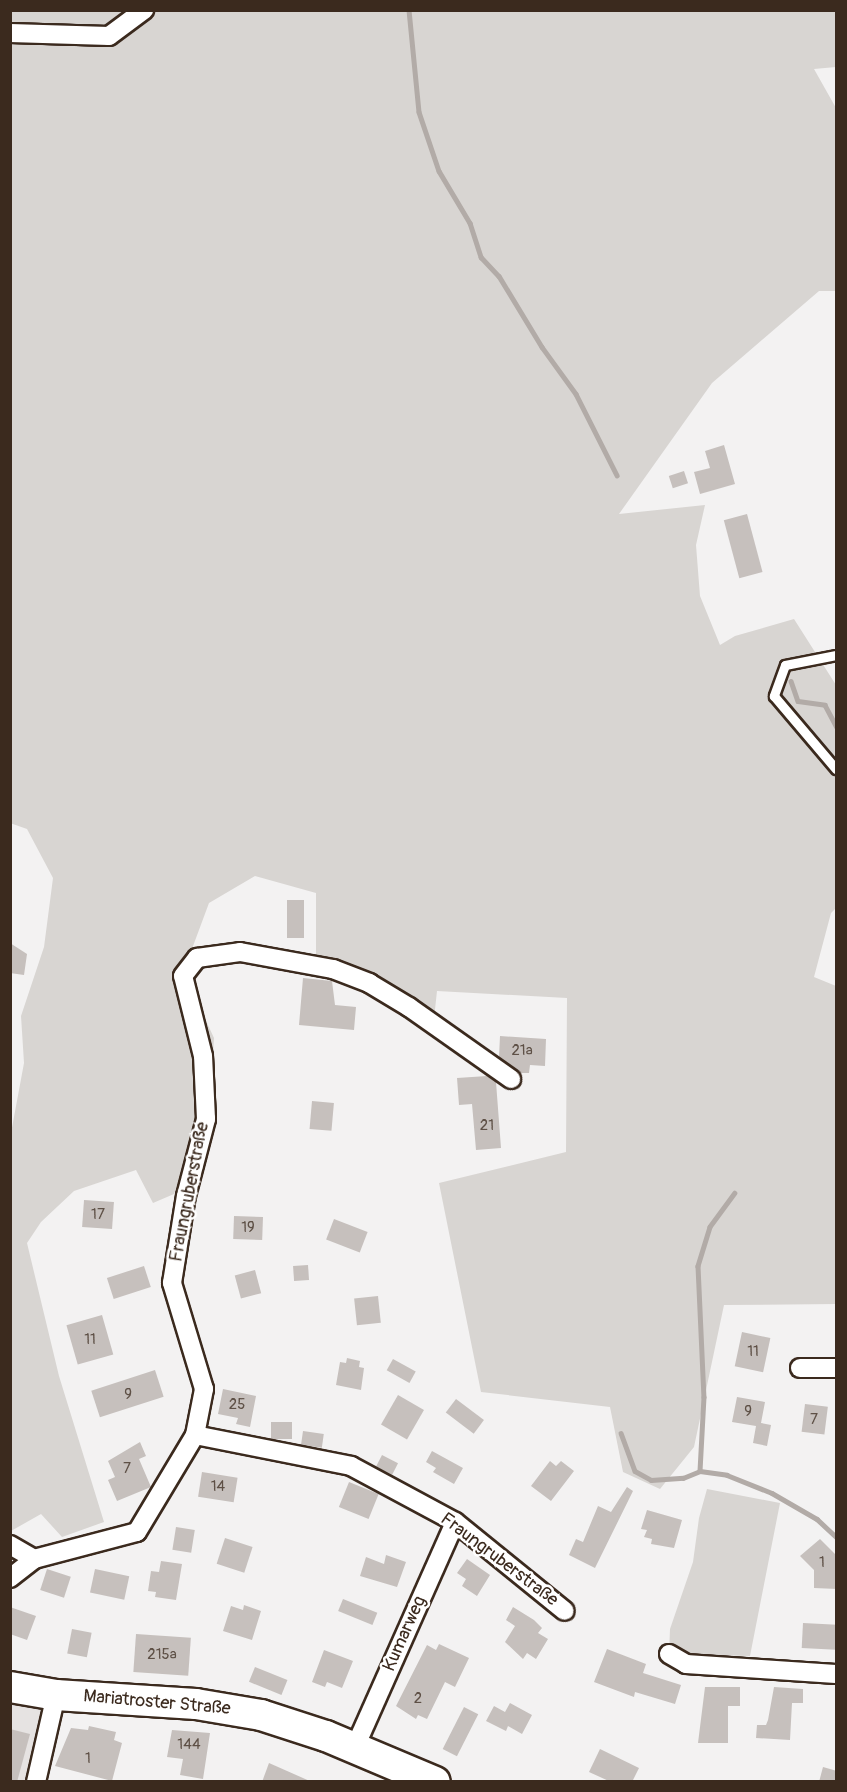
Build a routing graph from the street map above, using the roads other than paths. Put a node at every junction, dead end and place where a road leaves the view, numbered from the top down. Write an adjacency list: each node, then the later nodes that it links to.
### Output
1 (144, 10): 2 (street)
2 (10, 33)
3 (837, 656): 4 (lane)
4 (837, 769)
5 (512, 1079): 8 (street, Fraungruberstraße)
6 (800, 1368): 7 (street)
7 (837, 1368)
8 (195, 1435): 9 (street, Fraungruberstraße); 11 (street, Fraungruberstraße)
9 (455, 1522): 13 (street, Fraungruberstraße); 18 (street, Kumarweg)
10 (10, 1545): 11 (street)
11 (34, 1560): 12 (street, Fraungruberstraße)
12 (10, 1578)
13 (565, 1611)
14 (669, 1654): 15 (street)
15 (837, 1674)
16 (10, 1687): 17 (main road, Mariatroster Straße)
17 (56, 1695): 18 (main road, Mariatroster Straße); 19 (street)
18 (355, 1747): 20 (main road, Mariatroster Straße)
19 (36, 1782)
20 (435, 1782)

